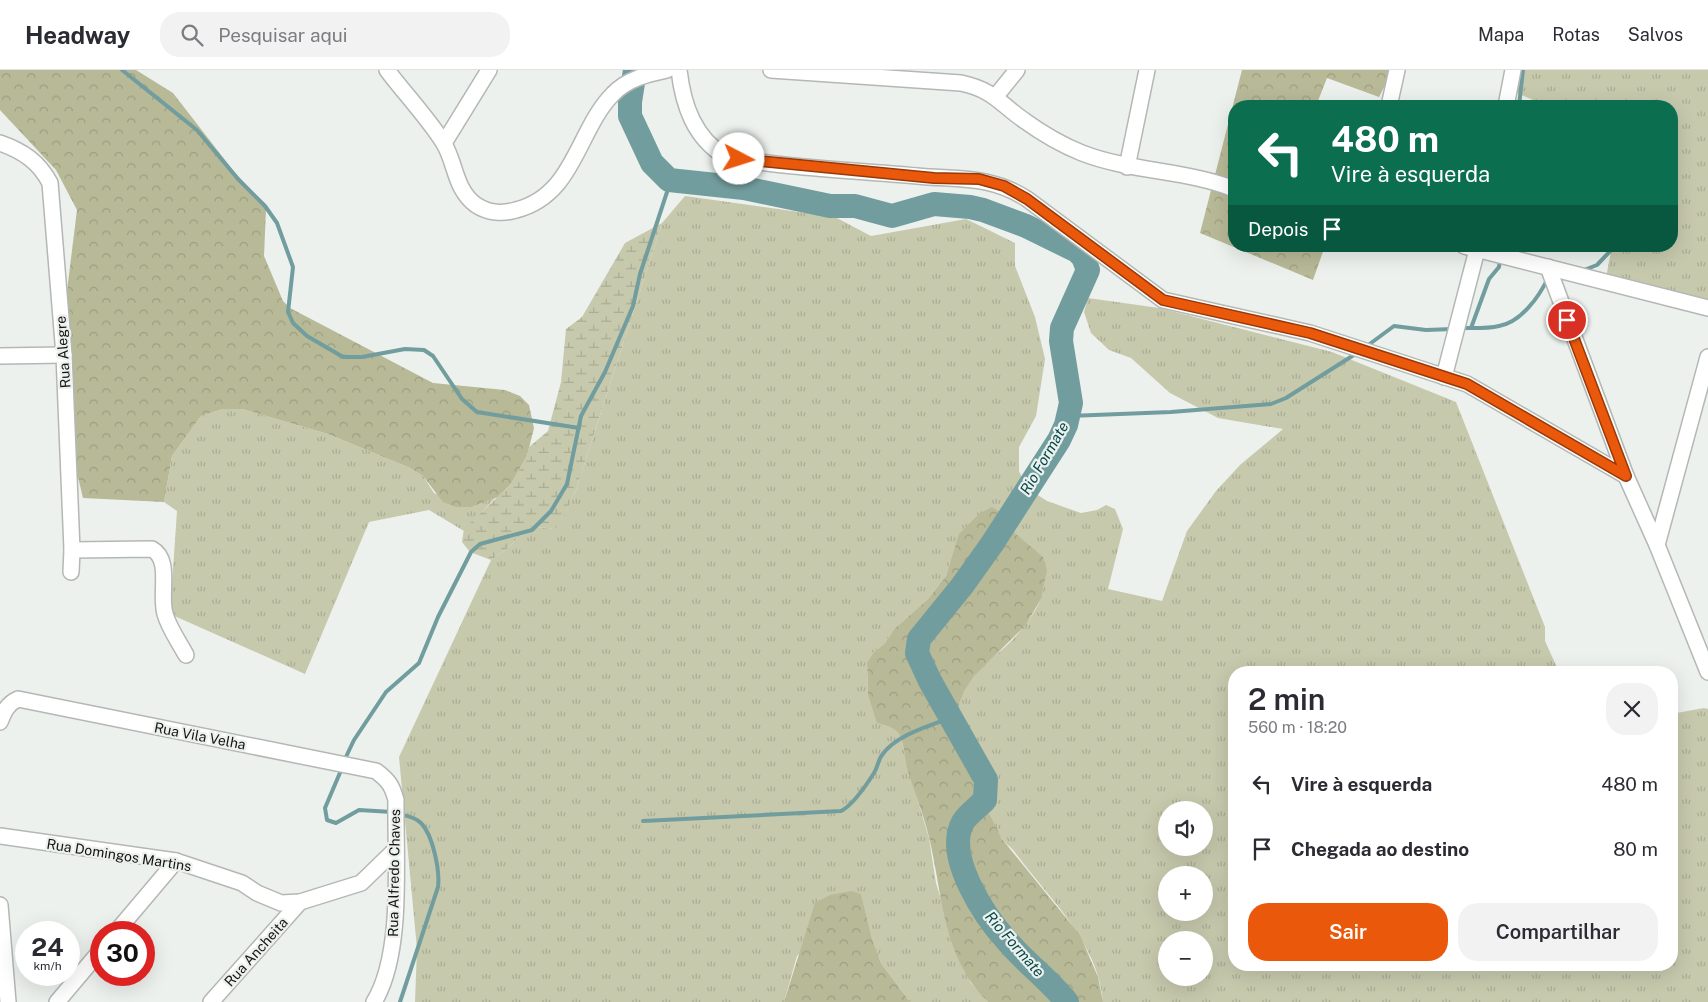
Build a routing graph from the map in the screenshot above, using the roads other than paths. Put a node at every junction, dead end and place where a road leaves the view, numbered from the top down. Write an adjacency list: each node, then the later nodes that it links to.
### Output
1 (387, 70): 14 (street)
2 (489, 70): 14 (street)
3 (679, 70): 24 (street)
4 (771, 70): 10 (street)
5 (1016, 70): 10 (street)
6 (1147, 70): 15 (street)
7 (1397, 70): 11 (street)
8 (1513, 70): 12 (street)
9 (663, 71): 14 (street)
10 (996, 96): 15 (street)
11 (1390, 100)
12 (1507, 100)
13 (0, 143): 21 (street, Rua Alegre)
14 (444, 143)
15 (1127, 167): 16 (street)
16 (1228, 188)
17 (1472, 252): 24 (street)
18 (1492, 252): 19 (street)
19 (1548, 267): 20 (street); 25 (street)
20 (1708, 308)
21 (64, 355): 22 (street); 27 (street, Rua Alegre)
22 (0, 356)
23 (1708, 357): 26 (street)
24 (1444, 377): 25 (street)
25 (1626, 476): 26 (street)
26 (1657, 545): 30 (street)
27 (72, 550): 28 (street, Rua Alegre); 29 (street)
28 (71, 572)
29 (186, 655)
30 (1708, 672)
31 (0, 722): 32 (street, Rua Vila Velha)
32 (396, 800): 34 (street, Rua Alfredo Chaves)
33 (0, 836): 35 (street, Rua Domingos Martins)
34 (396, 850): 36 (street, Rua Domingos Martins); 43 (street, Rua Alfredo Chaves)
35 (176, 861): 36 (street, Rua Domingos Martins); 38 (street)
36 (300, 902): 42 (street, Rua Ancheita)
37 (0, 905): 40 (street)
38 (125, 921)
39 (90, 963): 41 (street)
40 (8, 1002)
41 (57, 1002)
42 (211, 1002)
43 (374, 1002)

